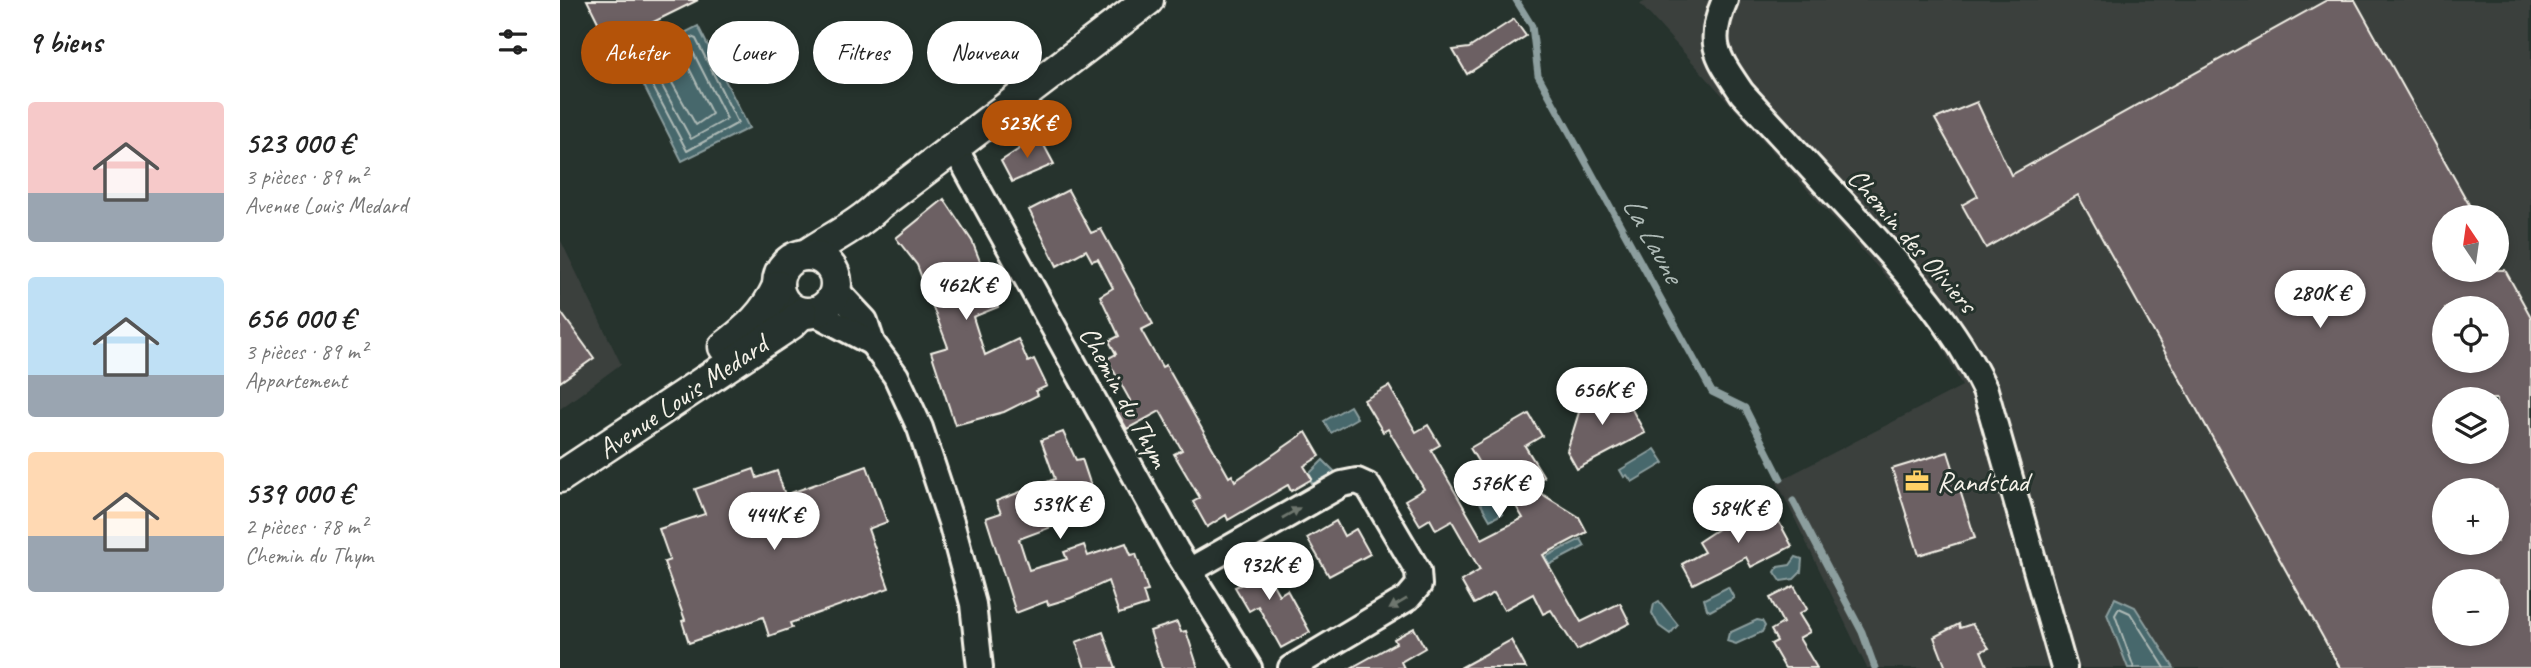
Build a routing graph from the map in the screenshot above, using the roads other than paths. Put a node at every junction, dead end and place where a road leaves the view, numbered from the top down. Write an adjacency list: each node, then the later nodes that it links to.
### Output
1 (1148, 0): 3 (street)
2 (1725, 0): 16 (street, Chemin des Oliviers)
3 (955, 148): 4 (street); 12 (street, Chemin du Thym)
4 (861, 223): 5 (street); 6 (street)
5 (806, 255): 6 (street); 7 (street)
6 (835, 281): 8 (street); 9 (street)
7 (778, 286): 8 (street); 10 (street, Avenue Louis Medard)
8 (808, 313): 9 (street); 11 (street, Avenue Louis Medard)
9 (872, 343): 13 (street)
10 (560, 455)
11 (560, 477)
12 (1189, 570): 14 (street, Chemin du Thym); 15 (street, one-way to 15)
13 (980, 668)
14 (1249, 668)
15 (1291, 668)
16 (2064, 668)

